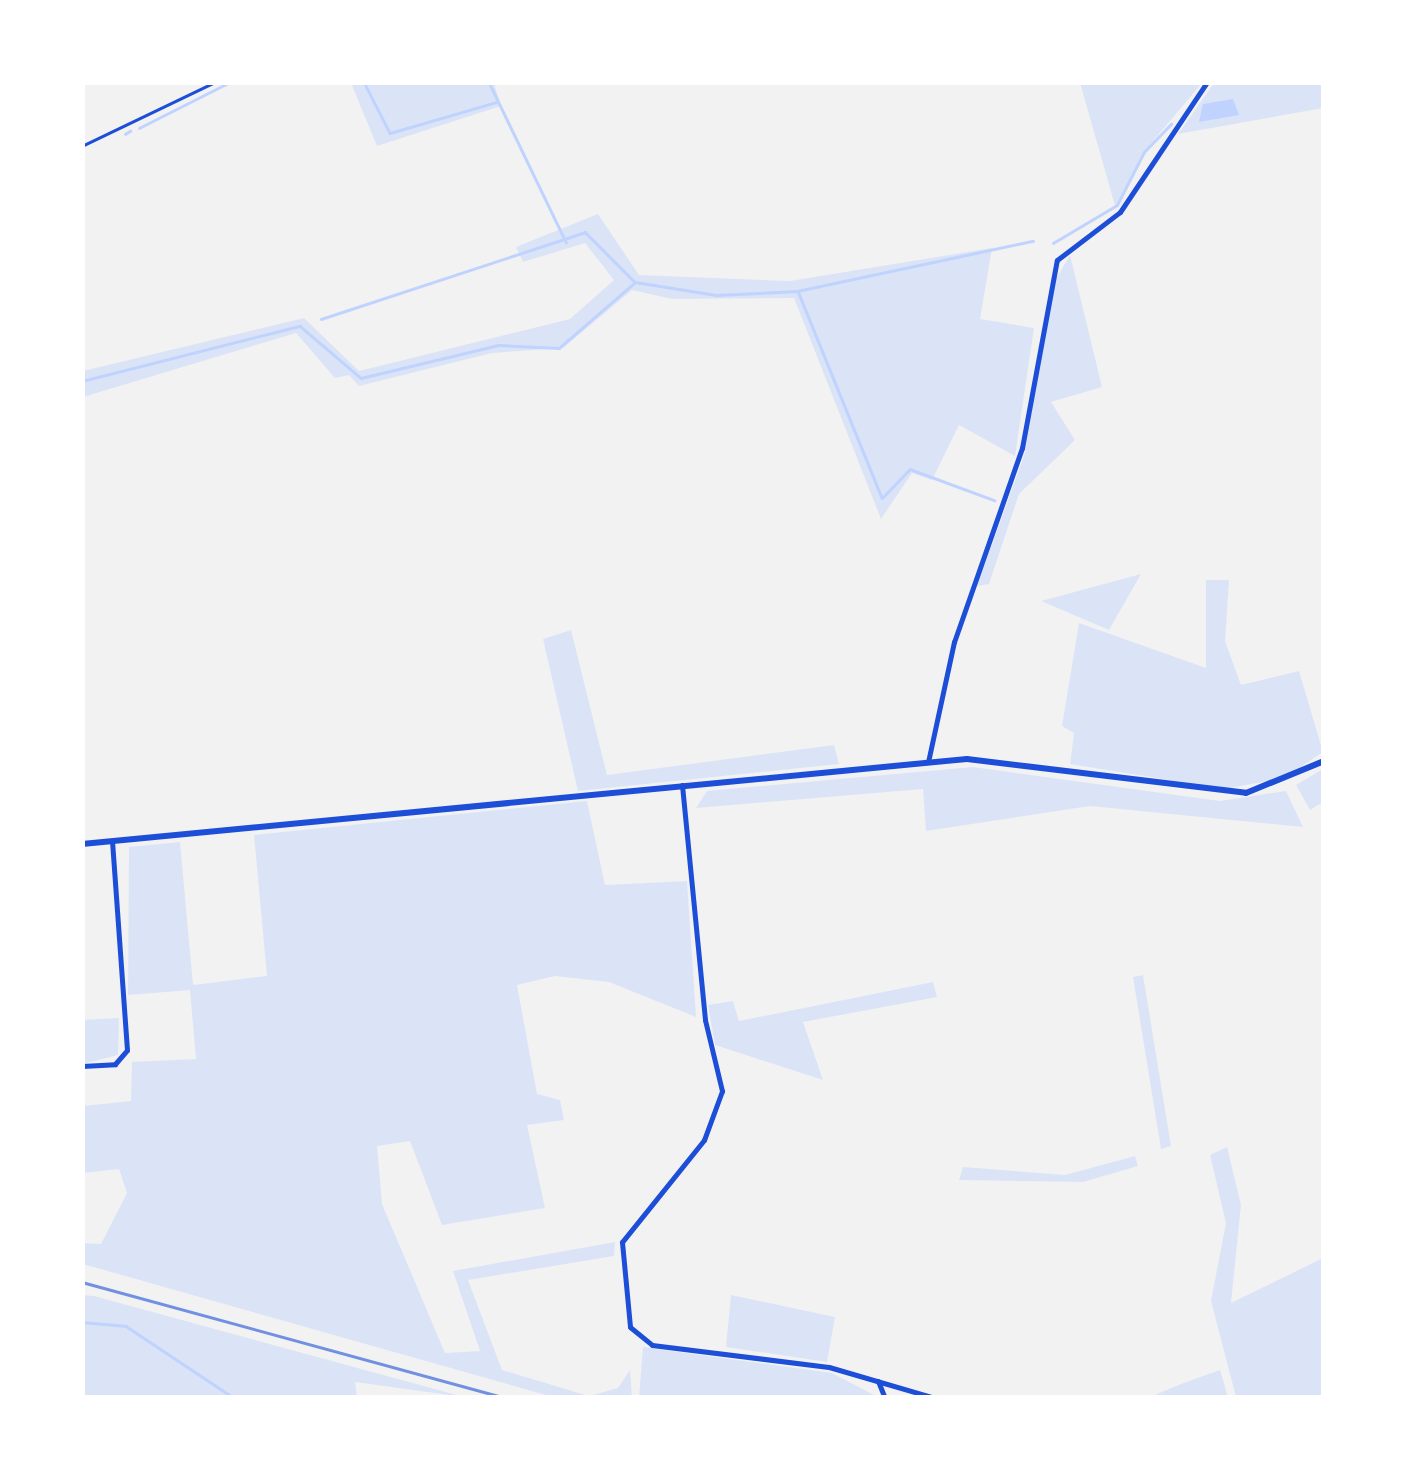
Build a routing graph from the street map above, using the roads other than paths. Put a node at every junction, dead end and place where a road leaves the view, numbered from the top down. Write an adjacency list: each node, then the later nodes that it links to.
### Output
1 (215, 82): 3 (lane)
2 (1208, 82): 5 (street)
3 (82, 146)
4 (1324, 761): 5 (main road)
5 (928, 762): 6 (main road)
6 (682, 785): 7 (main road); 10 (street)
7 (112, 841): 8 (main road); 9 (street)
8 (82, 844)
9 (82, 1066)
10 (878, 1382): 11 (street); 12 (street)
11 (919, 1393): 13 (street); 14 (street)
12 (885, 1398)
13 (910, 1398)
14 (935, 1398)

